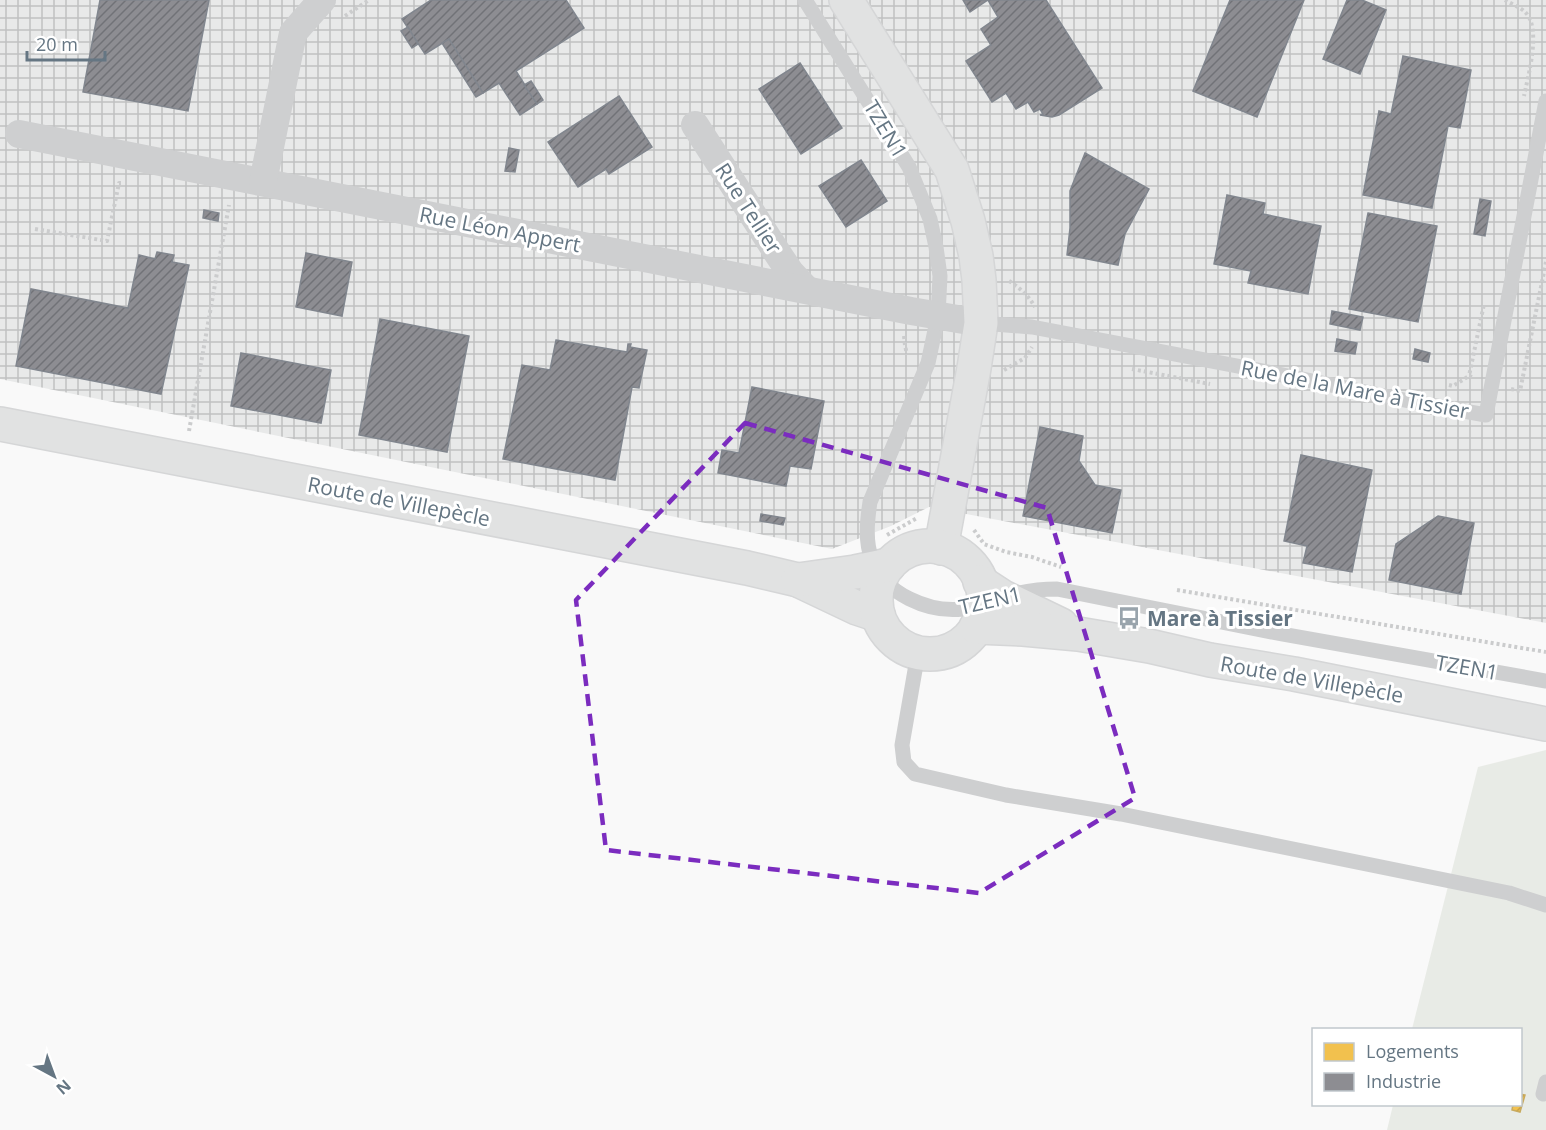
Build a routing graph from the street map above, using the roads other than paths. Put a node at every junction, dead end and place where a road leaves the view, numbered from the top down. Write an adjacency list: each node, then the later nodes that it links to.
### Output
1 (805, 0): 9 (lane, TZEN1)
2 (846, 0): 10 (main road)
3 (330, 10): 7 (street)
4 (1546, 101): 10 (lane, Rue de la Mare à Tissier)
5 (695, 124): 8 (street, Rue Tellier)
6 (9, 133): 7 (street, Rue Léon Appert)
7 (263, 182): 8 (street, Rue Léon Appert)
8 (806, 289): 9 (street, Rue Léon Appert)
9 (938, 316): 10 (street, Rue Léon Appert); 13 (lane, TZEN1)
10 (981, 323): 12 (main road)
11 (0, 424): 14 (main road, Route de Villepècle)
12 (941, 548): 13 (main road); 15 (main road)
13 (882, 570): 14 (main road, Route de Villepècle); 15 (lane, TZEN1); 16 (main road)
14 (798, 580): 16 (main road, Route de Villepècle)
15 (986, 602): 17 (main road); 18 (lane, TZEN1); 19 (main road, Route de Villepècle)
16 (878, 615): 17 (main road)
17 (918, 653): 20 (lane)
18 (1546, 681)
19 (1546, 724)
20 (1546, 905)

